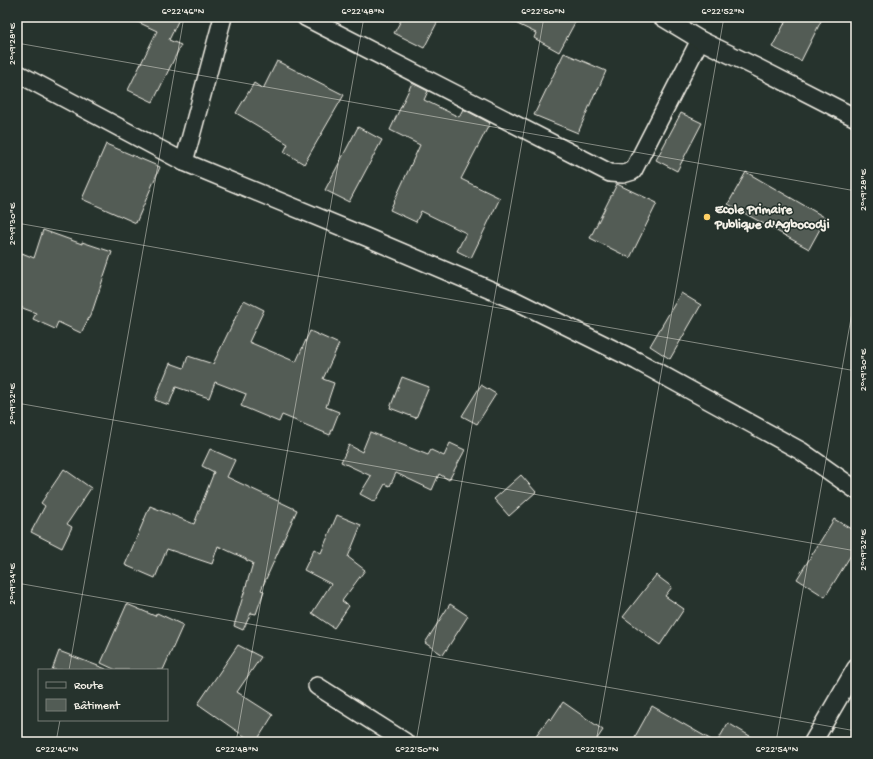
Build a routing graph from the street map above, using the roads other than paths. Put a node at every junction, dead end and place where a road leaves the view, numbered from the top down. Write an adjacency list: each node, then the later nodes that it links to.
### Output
1 (223, 17): 7 (street)
2 (305, 17): 4 (street)
3 (662, 17): 4 (street)
4 (700, 40): 6 (street)
5 (17, 73): 7 (street)
6 (856, 118)
7 (184, 162): 8 (street)
8 (856, 490)
9 (856, 668): 12 (street)
10 (317, 686): 11 (street)
11 (405, 742)
12 (813, 742)

